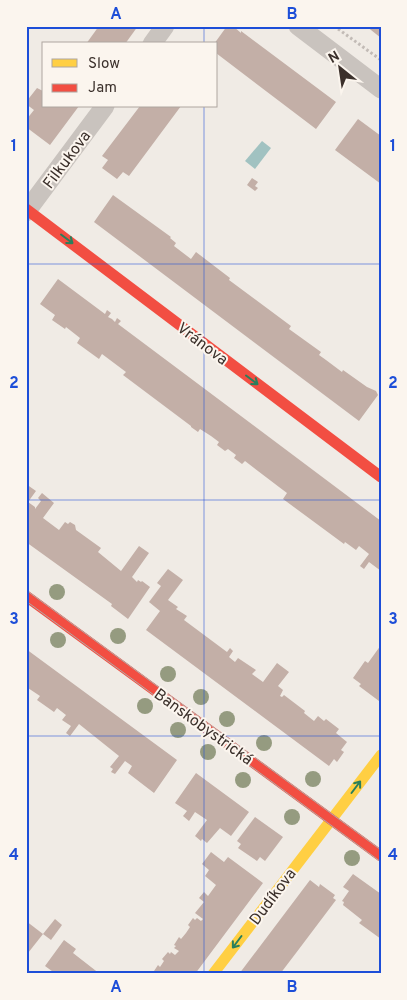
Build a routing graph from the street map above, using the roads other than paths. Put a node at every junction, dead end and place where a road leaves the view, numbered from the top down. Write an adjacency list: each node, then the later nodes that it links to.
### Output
1 (165, 26): 3 (street)
2 (298, 26): 4 (street)
3 (153, 42)
4 (381, 89)
5 (104, 108): 6 (street, Filkukova)
6 (27, 210): 7 (street, Vránova, one-way to 7)
7 (381, 477)
8 (26, 596): 10 (street, Banskobystrická)
9 (381, 755): 10 (street, Dudíkova, one-way to 9)
10 (331, 819): 11 (street, Banskobystrická); 12 (street, Dudíkova, one-way to 12)
11 (381, 856)
12 (213, 974)

